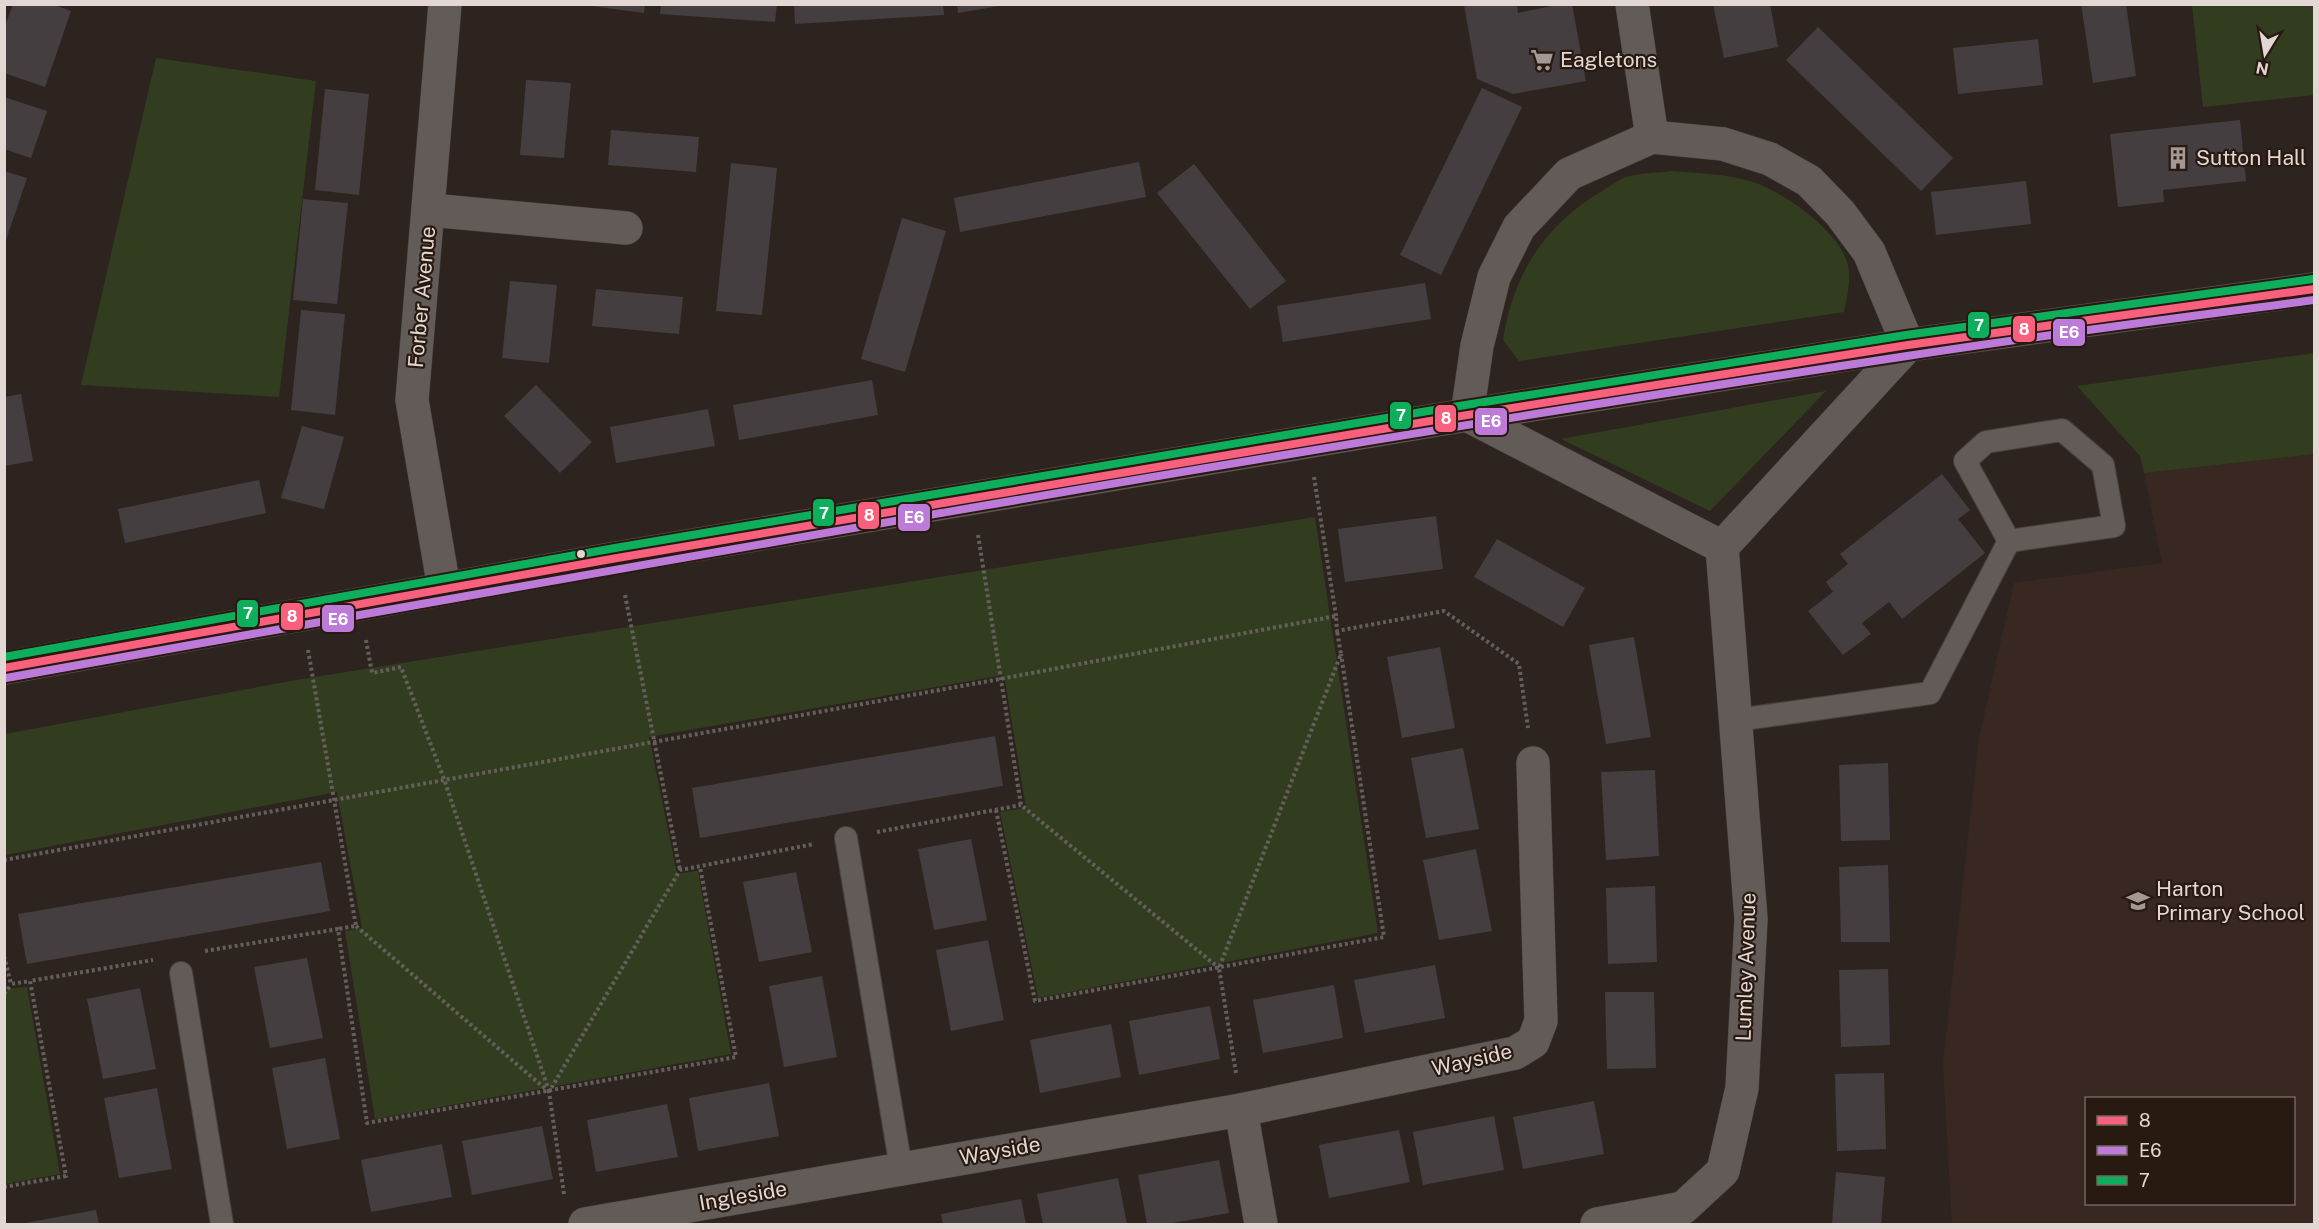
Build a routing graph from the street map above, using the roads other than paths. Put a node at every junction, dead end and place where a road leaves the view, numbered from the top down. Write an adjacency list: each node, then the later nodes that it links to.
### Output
1 (445, 4): 4 (street, Forber Avenue)
2 (1632, 4): 3 (street)
3 (1652, 137): 7 (street); 8 (street)
4 (430, 210): 5 (street); 11 (street, Forber Avenue)
5 (626, 228)
6 (2314, 289): 7 (main road)
7 (1908, 345): 8 (main road); 10 (street)
8 (1467, 416): 10 (street); 11 (main road)
9 (2009, 542): 9 (lane); 13 (lane)
10 (1722, 547): 13 (street, Lumley Avenue)
11 (444, 588): 12 (main road)
12 (4, 668)
13 (1737, 720): 22 (street, Lumley Avenue)
14 (1533, 763): 17 (street, Wayside)
15 (846, 838): 18 (lane)
16 (181, 973): 20 (lane)
17 (1242, 1110): 18 (street, Wayside); 21 (street)
18 (901, 1168): 19 (street, Ingleside)
19 (575, 1213)
20 (222, 1224)
21 (1261, 1224)
22 (1597, 1224)

